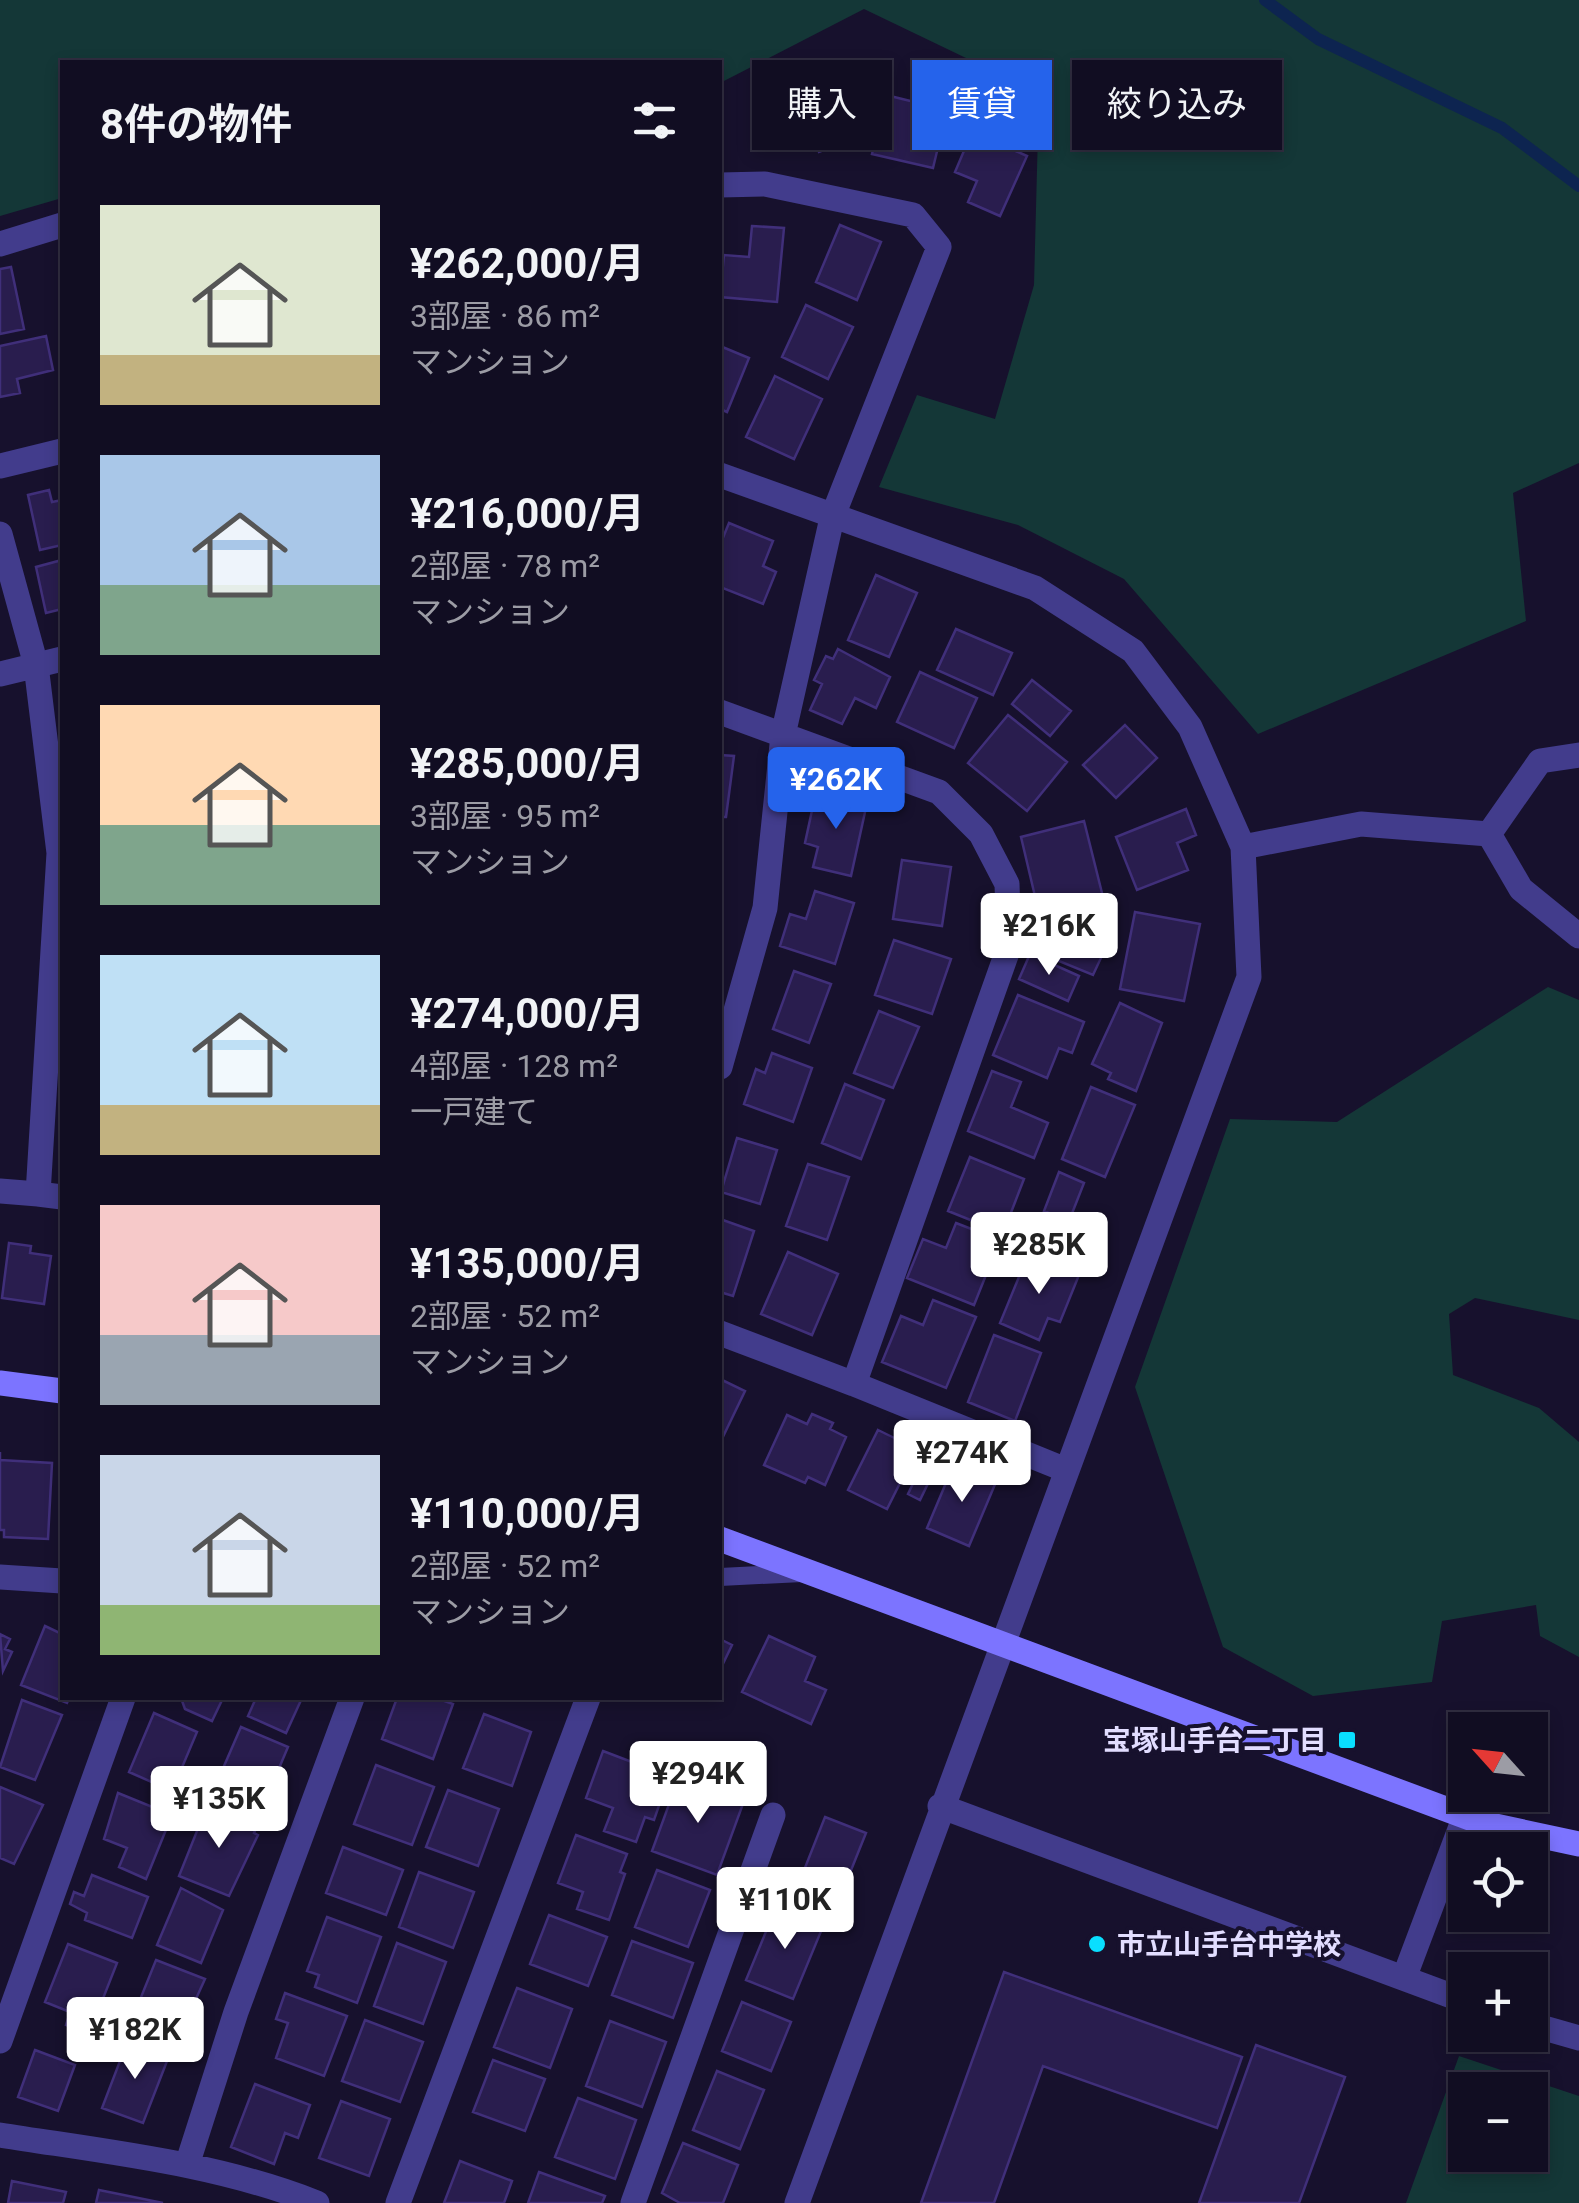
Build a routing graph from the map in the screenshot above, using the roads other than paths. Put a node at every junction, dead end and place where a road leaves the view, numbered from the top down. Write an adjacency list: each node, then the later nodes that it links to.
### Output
1 (722, 185): 7 (street)
2 (60, 226): 3 (street)
3 (0, 244)
4 (60, 451): 5 (street)
5 (0, 466)
6 (722, 475): 7 (street)
7 (832, 518): 13 (street); 16 (street)
8 (0, 534): 10 (street)
9 (60, 658): 10 (street)
10 (36, 664): 11 (street); 20 (street)
11 (0, 674)
12 (722, 713): 13 (street)
13 (783, 735): 18 (street); 23 (street)
14 (1579, 755): 15 (street)
15 (1489, 834): 16 (street); 17 (street)
16 (1242, 847): 25 (street)
17 (1579, 936)
18 (722, 1059)
19 (0, 1191): 20 (street)
20 (50, 1196)
21 (722, 1333): 23 (street)
22 (0, 1383): 24 (street)
23 (854, 1384): 25 (street)
24 (60, 1390)
25 (1066, 1470): 31 (street)
26 (722, 1540): 27 (street)
27 (808, 1572): 29 (lane); 31 (street)
28 (0, 1577): 30 (street)
29 (722, 1577)
30 (60, 1581)
31 (1000, 1646): 35 (street); 37 (street)
32 (122, 1700): 43 (street)
33 (351, 1700): 45 (street)
34 (587, 1700): 47 (street)
35 (940, 1806): 39 (street); 49 (street)
36 (773, 1814): 48 (street)
37 (1465, 1816): 38 (street); 39 (street)
38 (1579, 1844)
39 (1404, 1978): 40 (street)
40 (1448, 1994)
41 (1548, 2029): 42 (street)
42 (1579, 2038)
43 (0, 2041)
44 (0, 2135): 45 (street)
45 (187, 2165): 46 (street)
46 (318, 2203)
47 (398, 2203)
48 (633, 2203)
49 (797, 2203)

